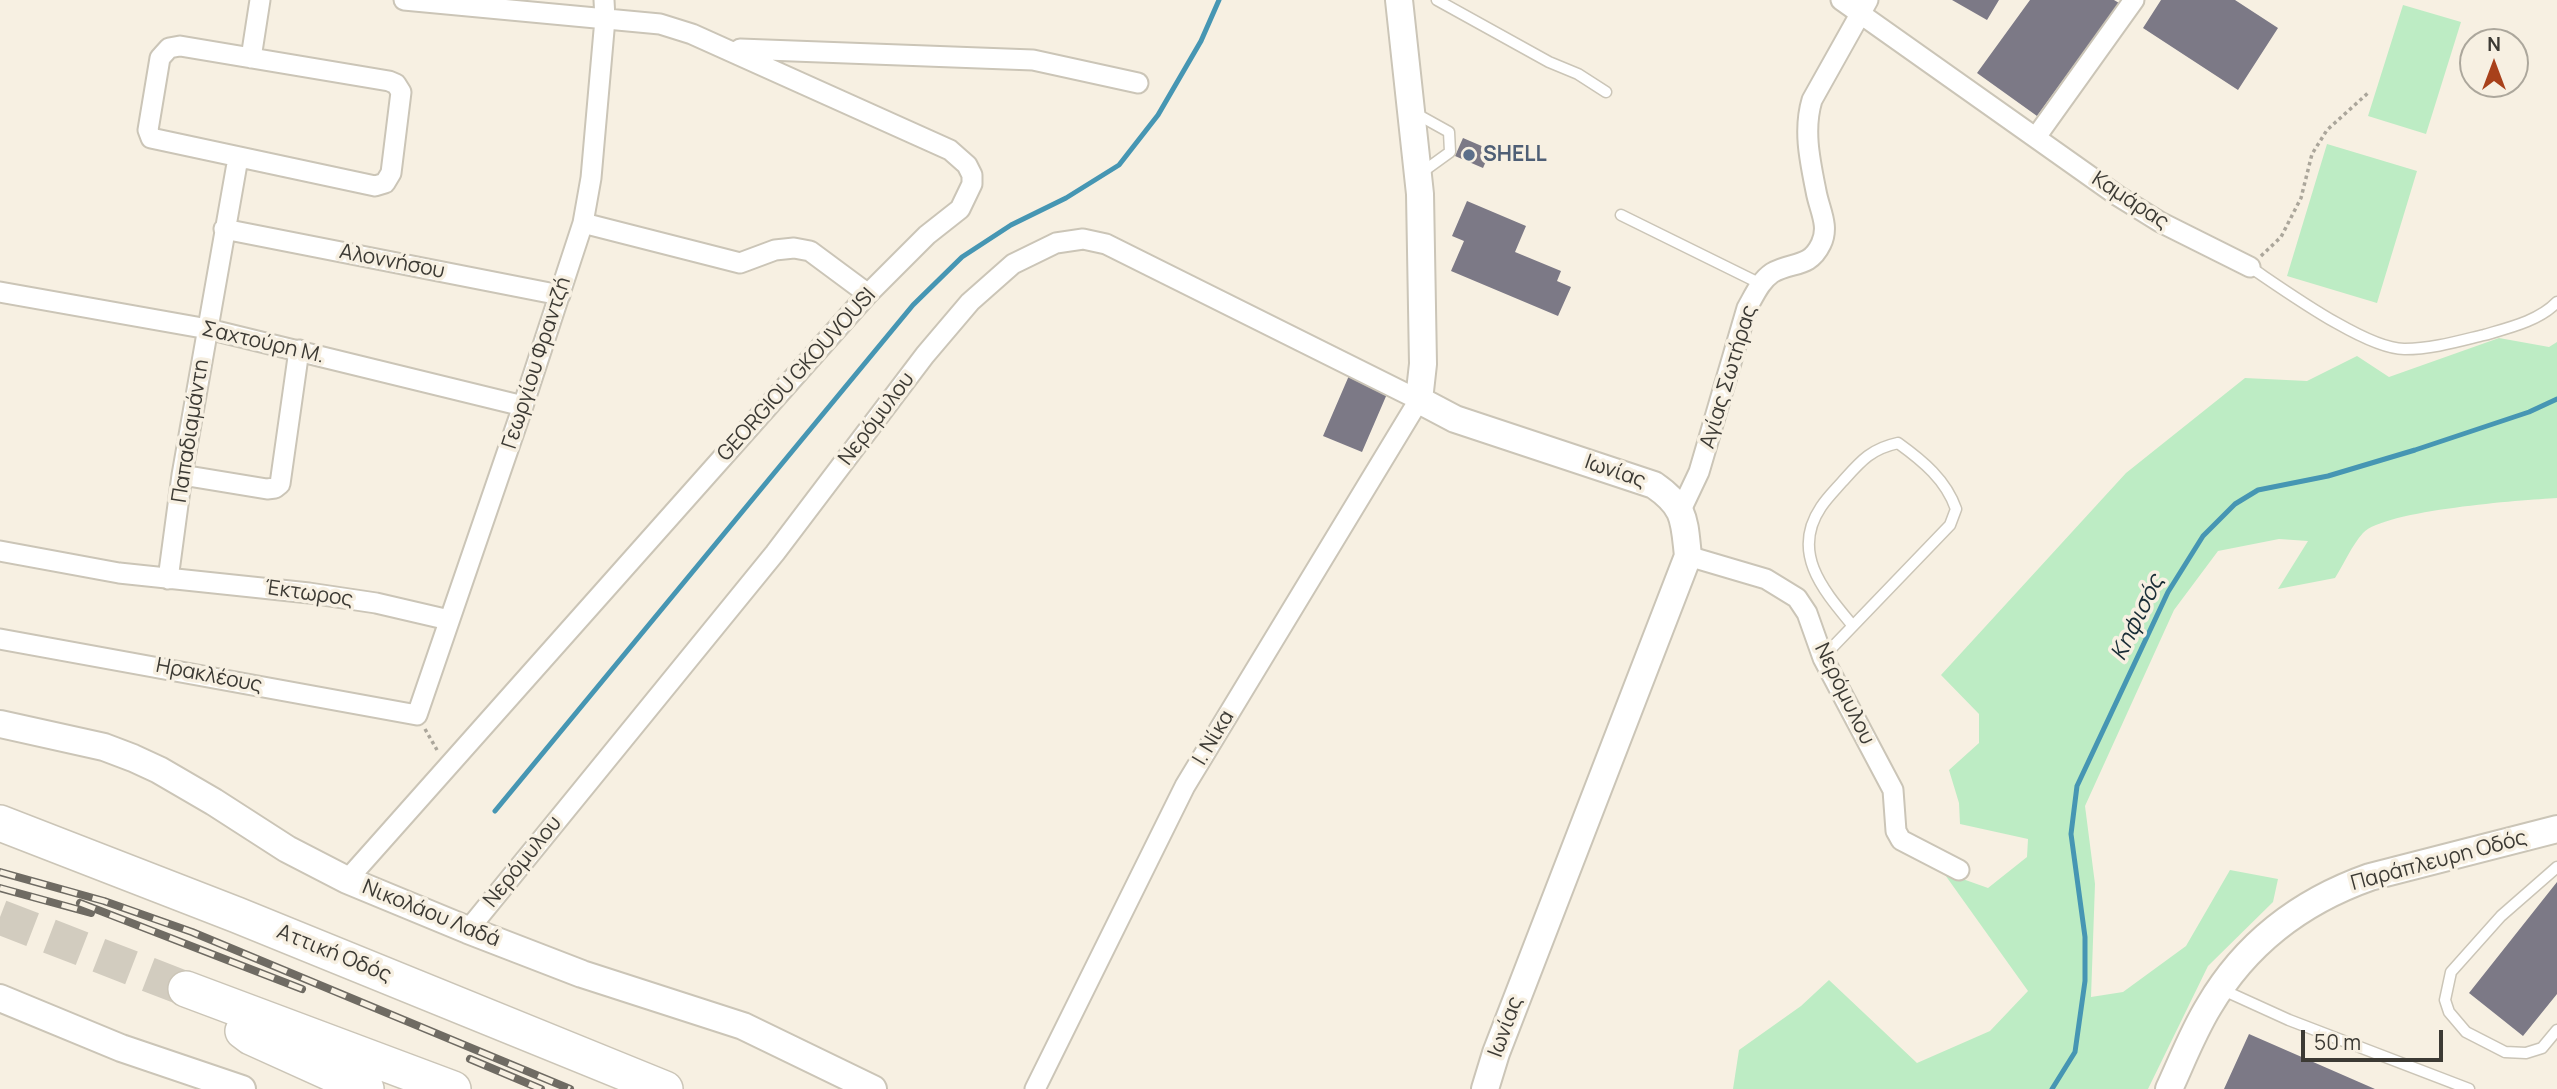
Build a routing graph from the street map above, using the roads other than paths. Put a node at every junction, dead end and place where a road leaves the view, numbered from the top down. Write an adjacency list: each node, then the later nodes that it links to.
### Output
1 (260, 0): 10 (street)
2 (404, 0): 8 (street, GEORGIOU GKOUVOUSI)
3 (1399, 0): 13 (street)
4 (1437, 0): 12 (lane)
5 (1841, 0): 7 (street, Καμάρας)
6 (2134, 0): 14 (street)
7 (1864, 6): 14 (street, Καμάρας); 21 (street, Αγίας Σωτήρας)
8 (604, 10): 9 (street, GEORGIOU GKOUVOUSI); 18 (street, Γεωργίου Φραντζή)
9 (725, 48): 11 (street); 23 (street, GEORGIOU GKOUVOUSI)
10 (251, 58): 15 (street); 15 (street)
11 (1138, 83)
12 (1606, 92)
13 (1411, 110): 16 (street); 16 (lane)
14 (2036, 137): 20 (street, Καμάρας)
15 (238, 158): 19 (street, Παπαδιαμάντη)
16 (1418, 176): 28 (street)
17 (1621, 215): 21 (lane)
18 (583, 223): 23 (street); 24 (street, Γεωργίου Φραντζή)
19 (224, 229): 24 (street, Αλοννήσου); 26 (street, Παπαδιαμάντη)
20 (2250, 267): 25 (lane)
21 (1761, 285): 31 (street, Αγίας Σωτήρας)
22 (0, 292): 26 (street, Σαχτούρη Μ.)
23 (867, 294): 45 (street, GEORGIOU GKOUVOUSI)
24 (560, 295): 29 (street, Γεωργίου Φραντζή)
25 (2557, 302)
26 (208, 329): 27 (street, Σαχτούρη Μ.); 30 (street, Παπαδιαμάντη)
27 (299, 350): 29 (street, Σαχτούρη Μ.); 30 (street)
28 (1419, 400): 31 (street, Ιωνίας); 46 (street, Νερόμυλου); 55 (street, Ι. Νίκα)
29 (523, 406): 35 (street, Γεωργίου Φραντζή)
30 (182, 475): 34 (street, Παπαδιαμάντη)
31 (1681, 510): 33 (street, Ιωνίας)
32 (0, 551): 34 (street, Έκτωρος)
33 (1688, 556): 38 (street, Νερόμυλου); 56 (street, Ιωνίας)
34 (168, 579): 35 (street, Έκτωρος)
35 (449, 620): 39 (street, Γεωργίου Φραντζή)
36 (1853, 625): 36 (lane); 38 (lane)
37 (0, 639): 39 (street, Ηρακλέους)
38 (1823, 658): 44 (street, Νερόμυλου)
39 (417, 715)
40 (0, 724): 45 (street, Νικολάου Λαδά)
41 (0, 823): 53 (highway, Αττική Οδός)
42 (2557, 829): 47 (street, Παράπλευρη Οδός)
43 (2557, 867): 49 (lane)
44 (1959, 870)
45 (347, 880): 46 (street, Νικολάου Λαδά)
46 (468, 930): 54 (street, Νικολάου Λαδά)
47 (2219, 988): 57 (street, Παράπλευρη Οδός); 58 (lane)
48 (0, 998): 50 (street)
49 (2557, 1030)
50 (242, 1089)
51 (366, 1089): 52 (highway)
52 (453, 1089)
53 (665, 1089)
54 (873, 1089)
55 (1035, 1089)
56 (1486, 1089)
57 (2169, 1089)
58 (2469, 1089)

